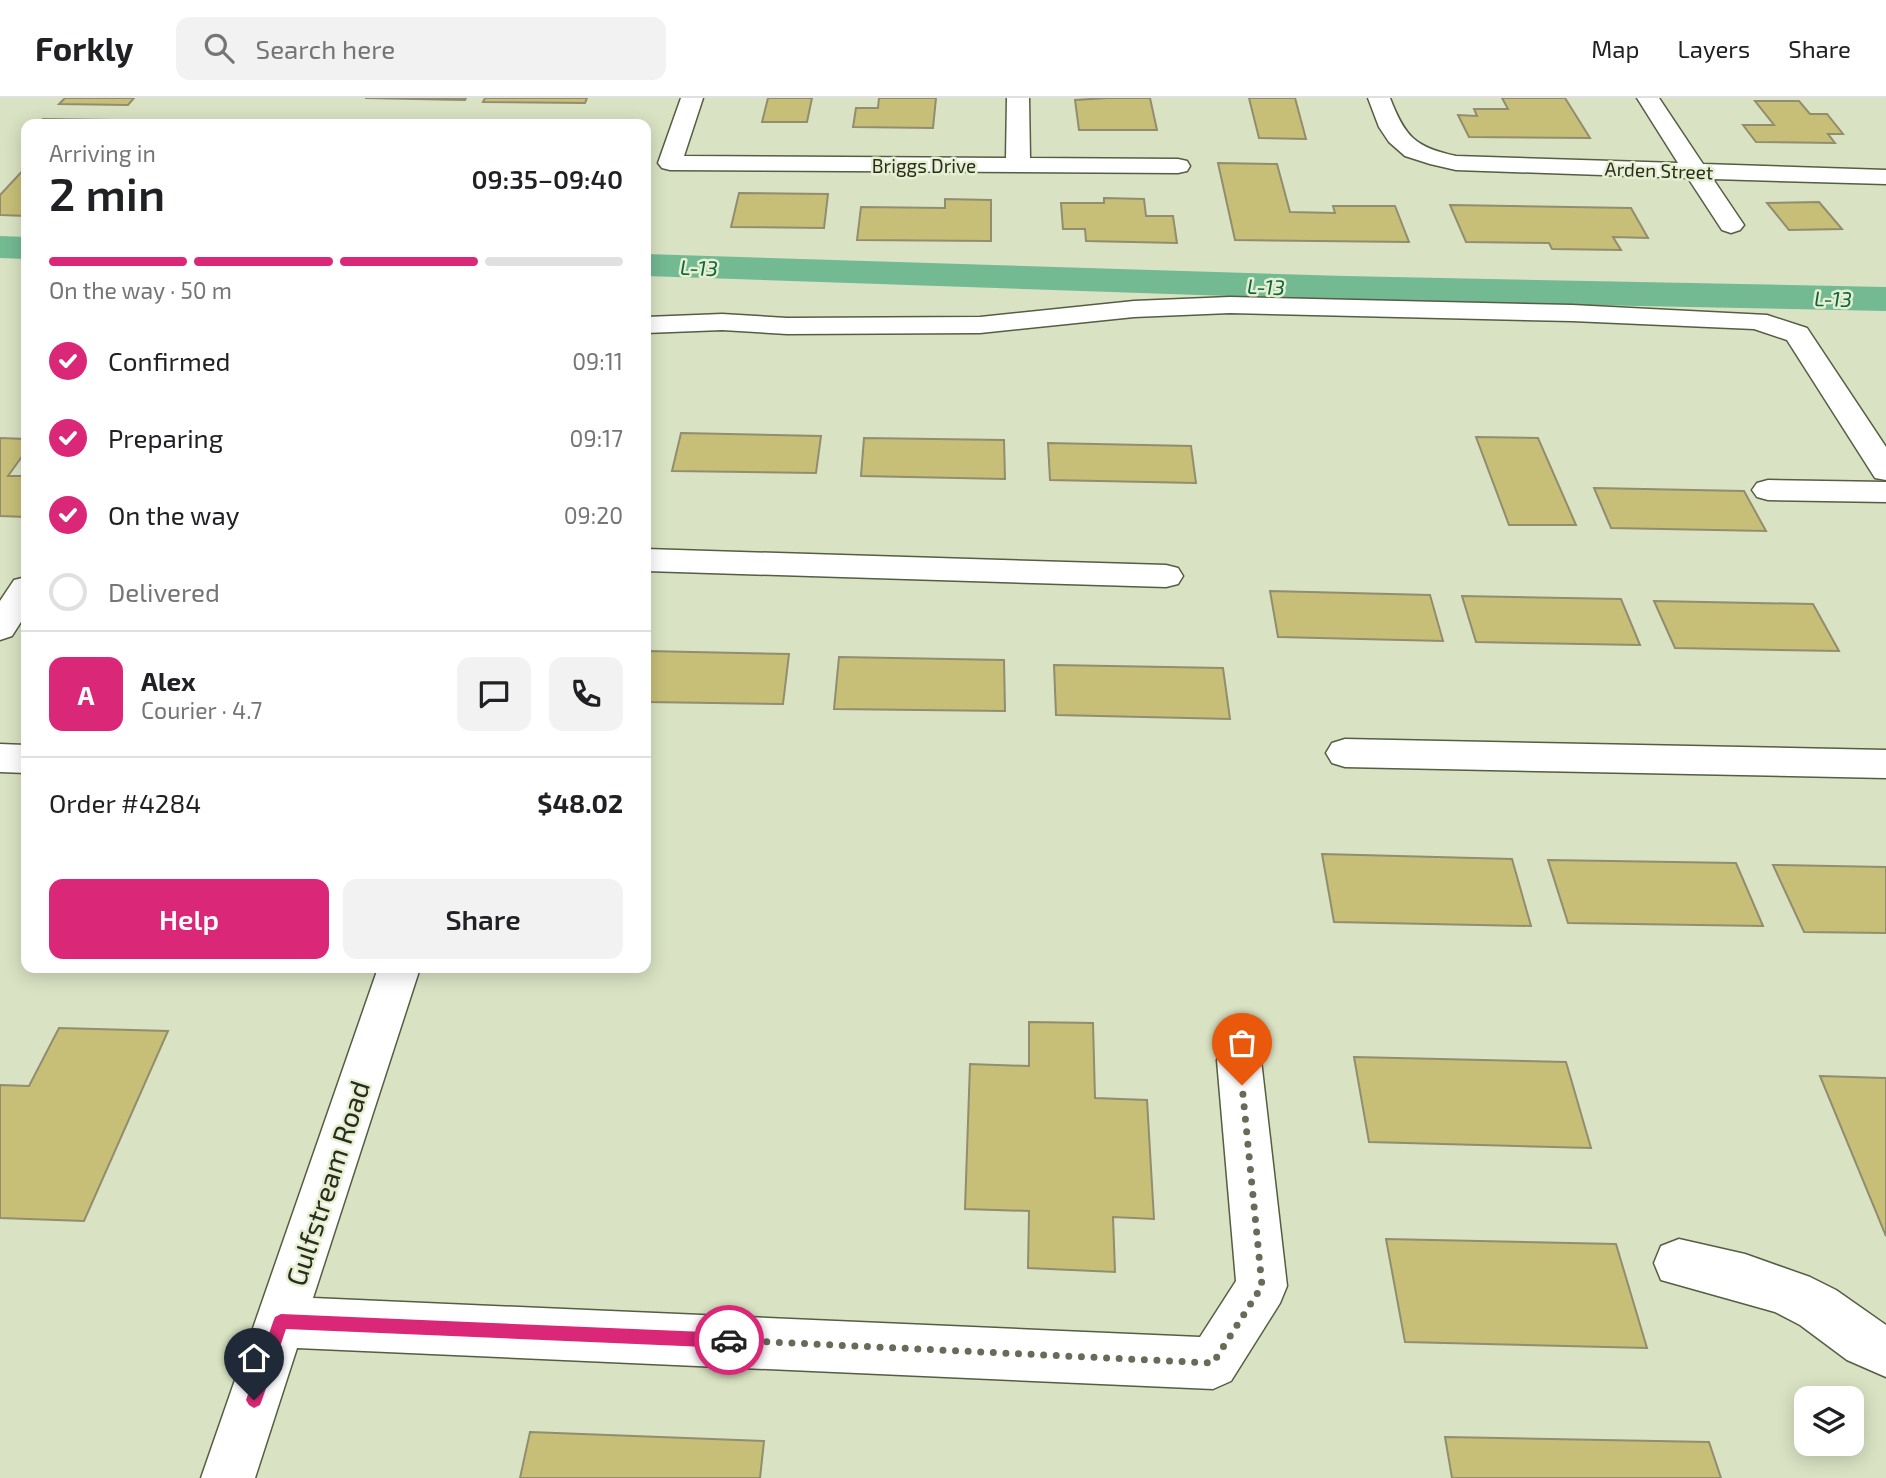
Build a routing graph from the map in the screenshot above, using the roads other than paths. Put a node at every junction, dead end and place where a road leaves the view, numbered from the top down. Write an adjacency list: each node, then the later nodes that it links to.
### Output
1 (692, 98): 5 (street, Briggs Drive)
2 (1018, 98): 5 (street)
3 (1379, 98): 7 (street, Arden Street)
4 (1648, 98): 7 (street)
5 (1018, 165): 6 (street, Briggs Drive)
6 (1178, 166)
7 (1696, 172): 8 (street, Arden Street); 9 (street)
8 (1886, 177)
9 (1731, 225)
10 (651, 325): 11 (street)
11 (1886, 471)
12 (1768, 490): 13 (street)
13 (1886, 492)
14 (651, 560): 15 (street)
15 (1166, 576)
16 (21, 596): 17 (street)
17 (0, 628)
18 (1345, 753): 21 (street)
19 (0, 758): 20 (street)
20 (21, 759)
21 (1886, 764)
22 (397, 973): 25 (street, Gulfstream Road)
23 (1239, 1060): 25 (street)
24 (1679, 1263): 26 (street)
25 (281, 1322): 27 (street, Gulfstream Road)
26 (1886, 1351)
27 (228, 1478)

